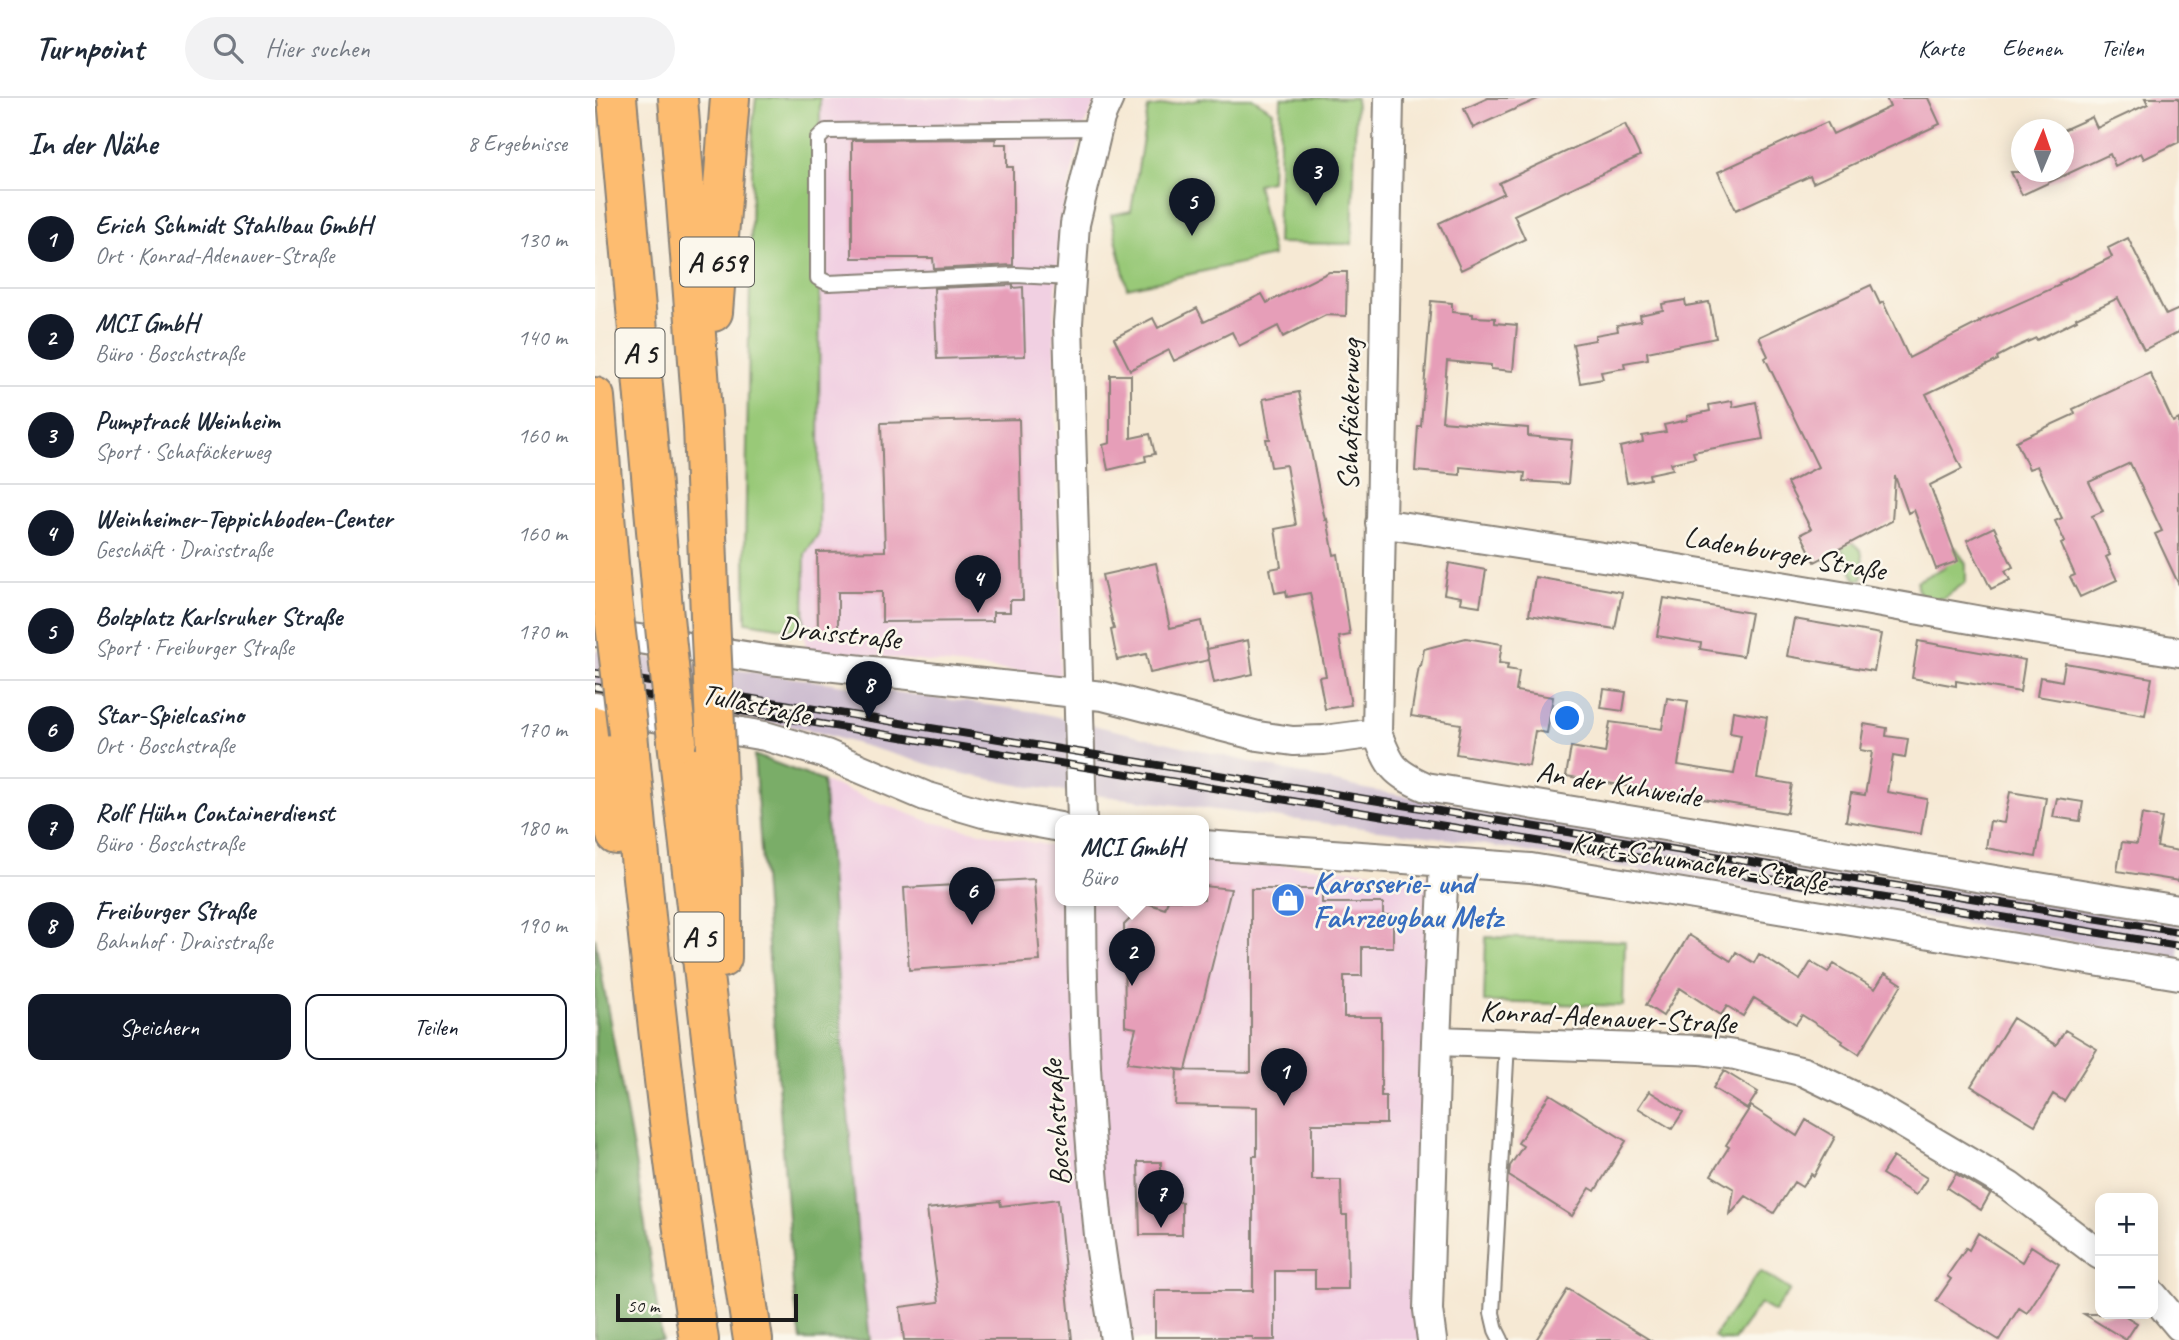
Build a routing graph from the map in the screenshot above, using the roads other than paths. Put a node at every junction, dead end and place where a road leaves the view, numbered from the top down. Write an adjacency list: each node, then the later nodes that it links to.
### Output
1 (617, 98): 26 (highway, A 5, bridge)
2 (678, 98): 9 (highway)
3 (730, 98): 9 (highway, A 659)
4 (1109, 98): 6 (street)
5 (1389, 98): 10 (street, Schafäckerweg)
6 (1098, 128): 7 (street); 7 (lane)
7 (1071, 278): 13 (street)
8 (595, 397): 11 (highway, A 5)
9 (703, 426): 26 (highway, bridge)
10 (1380, 523): 12 (street, Ladenburger Straße); 16 (street, Schafäckerweg)
11 (603, 616): 13 (street, Draisstraße); 15 (highway, A 5, bridge)
12 (2179, 652)
13 (1078, 692): 16 (street); 17 (street)
14 (595, 707): 18 (street, Tullastraße)
15 (606, 729): 30 (highway, A 5)
16 (1377, 733): 22 (street, An der Kuhweide)
17 (1082, 815)
18 (1055, 826)
19 (1209, 845): 20 (street, Kurt-Schumacher-Straße)
20 (1444, 862): 23 (street, Kurt-Schumacher-Straße); 24 (street, Konrad-Adenauer-Straße)
21 (1082, 906): 32 (street, Boschstraße)
22 (2179, 910)
23 (2179, 975)
24 (1436, 1041): 25 (street, Konrad-Adenauer-Straße); 33 (street, Konrad-Adenauer-Straße)
25 (1507, 1043): 27 (street, Konrad-Adenauer-Straße); 34 (lane)
26 (722, 1132): 31 (highway, A 5)
27 (2095, 1251)
28 (2158, 1301): 29 (street)
29 (2179, 1326)
30 (699, 1340)
31 (753, 1340)
32 (1115, 1340)
33 (1432, 1340)
34 (1501, 1340)

